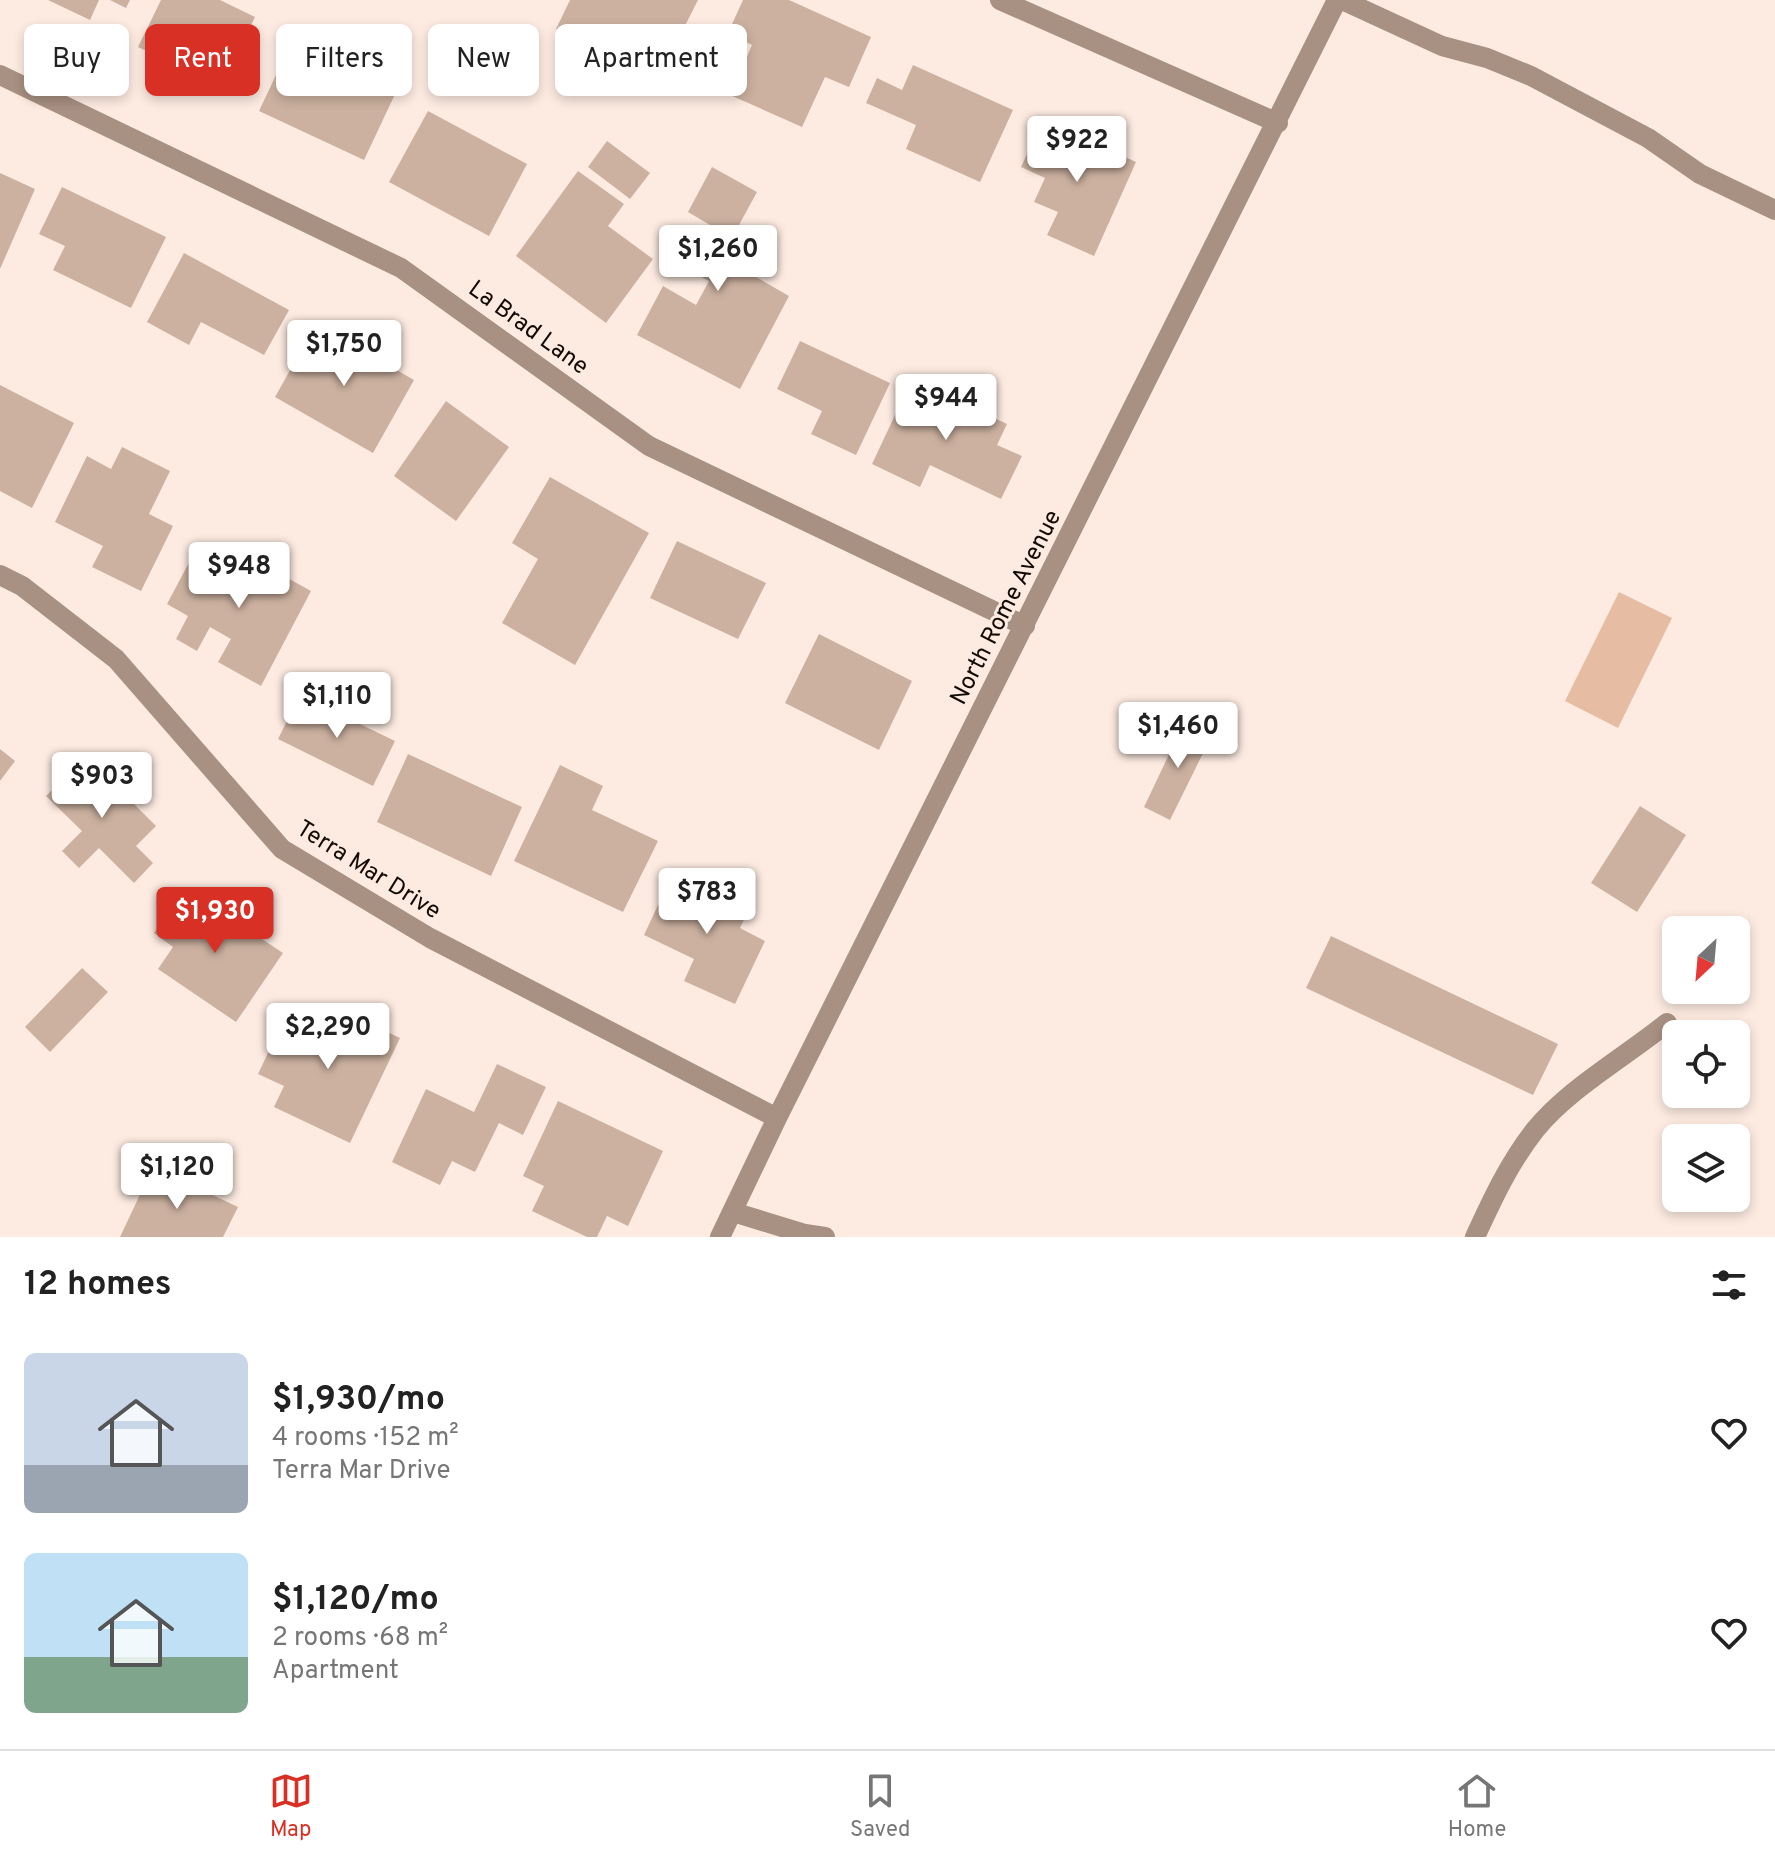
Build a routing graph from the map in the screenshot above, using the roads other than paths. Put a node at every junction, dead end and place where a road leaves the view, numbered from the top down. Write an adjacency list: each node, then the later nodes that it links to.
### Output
1 (1000, 0): 4 (street)
2 (1340, 0): 4 (street, North Rome Avenue); 5 (street)
3 (0, 75): 7 (street, La Brad Lane)
4 (1278, 123): 7 (street, North Rome Avenue)
5 (1775, 210)
6 (0, 575): 9 (street, Terra Mar Drive)
7 (1025, 626): 9 (street, North Rome Avenue)
8 (1662, 1027): 13 (street)
9 (777, 1118): 10 (street, North Rome Avenue)
10 (733, 1212): 11 (street, North Rome Avenue); 12 (street)
11 (720, 1237)
12 (825, 1237)
13 (1475, 1237)

